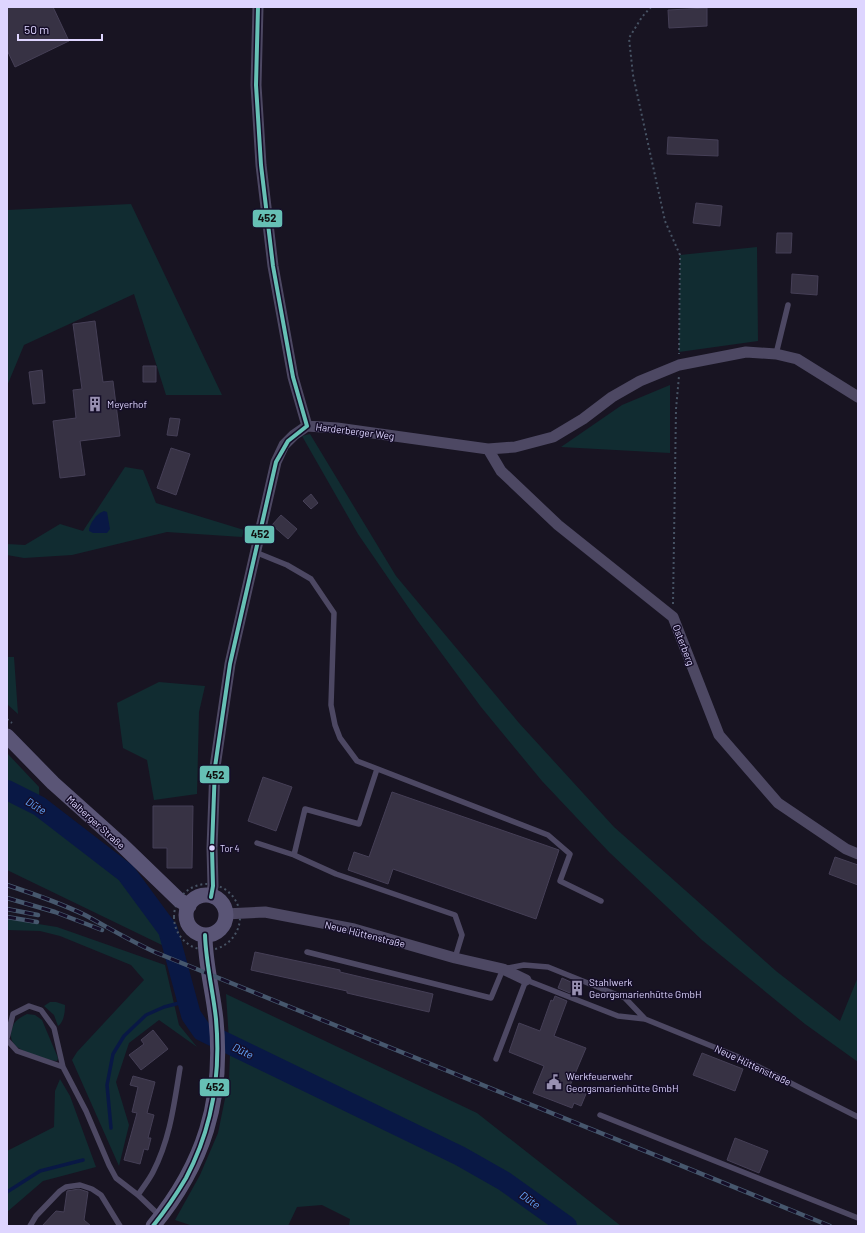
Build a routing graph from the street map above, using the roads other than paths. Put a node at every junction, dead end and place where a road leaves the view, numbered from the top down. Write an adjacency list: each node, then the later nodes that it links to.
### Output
1 (258, 7): 5 (street)
2 (788, 305): 3 (lane)
3 (776, 354): 4 (street, Harderberger Weg); 6 (street, Harderberger Weg)
4 (858, 397)
5 (307, 426): 6 (street, Harderberger Weg); 7 (street, Harderberger Weg)
6 (488, 449): 11 (street, Osterberg)
7 (254, 552): 9 (lane); 13 (street, Harderberger Weg)
8 (7, 736): 15 (street, Malberger Straße)
9 (377, 769): 12 (lane); 14 (lane)
10 (257, 843): 12 (lane)
11 (858, 854)
12 (294, 855): 19 (lane)
13 (212, 891): 15 (street); 16 (street)
14 (602, 901)
15 (184, 903): 17 (street)
16 (225, 914): 17 (street); 19 (street, Neue Hüttenstraße)
17 (205, 943): 31 (street)
18 (307, 952): 20 (lane)
19 (455, 958): 20 (street, Neue Hüttenstraße)
20 (503, 969): 21 (street, Neue Hüttenstraße); 22 (lane, Neue Hüttenstraße)
21 (526, 980): 22 (lane, Neue Hüttenstraße); 24 (lane)
22 (645, 1019): 28 (lane, Neue Hüttenstraße)
23 (7, 1039): 25 (lane); 25 (lane)
24 (496, 1060)
25 (63, 1067): 29 (lane)
26 (180, 1068): 29 (lane)
27 (600, 1115): 30 (lane)
28 (858, 1117)
29 (138, 1195): 31 (lane)
30 (858, 1218)
31 (157, 1221)
32 (30, 1226): 33 (lane)
33 (120, 1226)

